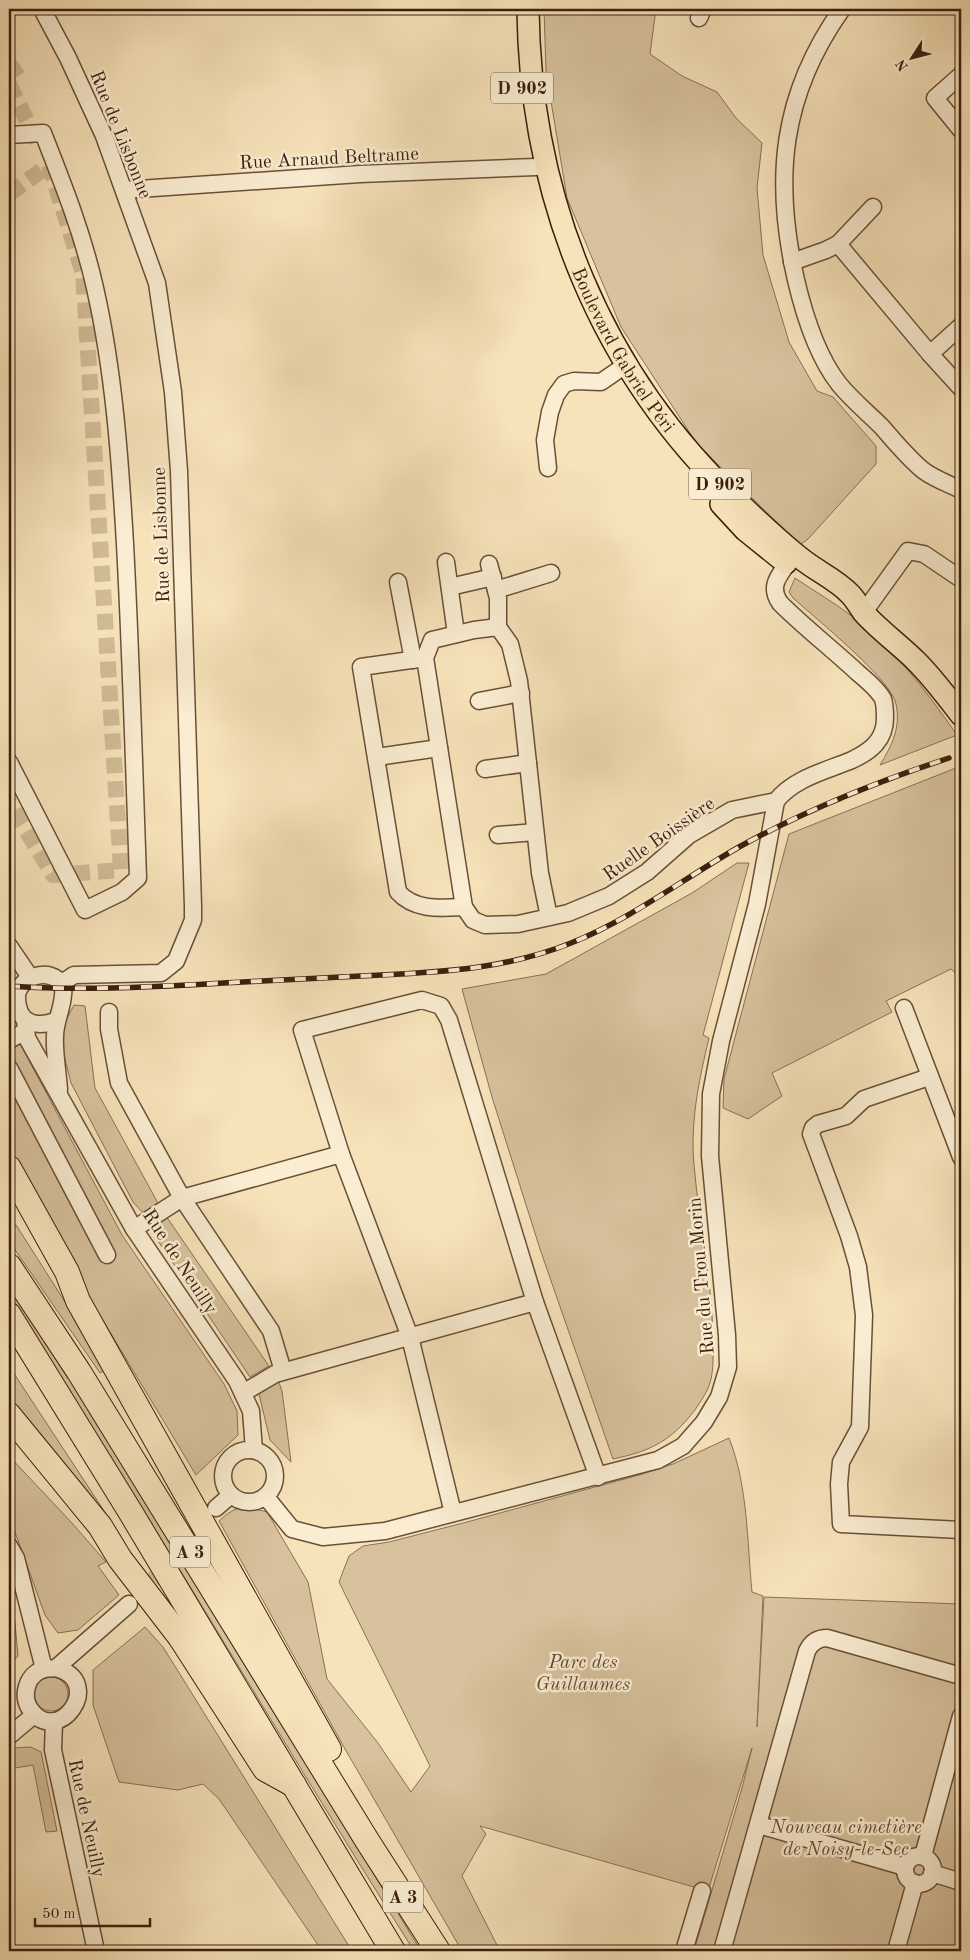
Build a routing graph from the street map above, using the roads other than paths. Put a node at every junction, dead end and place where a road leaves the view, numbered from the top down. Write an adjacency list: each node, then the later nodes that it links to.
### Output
1 (42, 9): 9 (street, Rue de Lisbonne)
2 (519, 9): 8 (main road, Boulevard Gabriel Péri / D 902)
3 (528, 9): 26 (main road, Boulevard Gabriel Péri / D 902)
4 (842, 9): 12 (street)
5 (961, 75): 6 (street)
6 (961, 130)
7 (9, 135): 35 (street)
8 (536, 167): 9 (street, Rue Arnaud Beltrame); 15 (main road, Boulevard Gabriel Péri / D 902)
9 (124, 190): 45 (street, Rue de Lisbonne)
10 (873, 207): 11 (street)
11 (838, 244): 12 (street); 14 (street)
12 (792, 262): 18 (street)
13 (961, 326): 14 (street)
14 (930, 354): 16 (street)
15 (617, 371): 17 (street); 20 (main road, Boulevard Gabriel Péri / D 902)
16 (961, 388)
17 (548, 468)
18 (961, 490)
19 (446, 562): 25 (street)
20 (787, 564): 26 (main road, Boulevard Gabriel Péri / D 902); 38 (street)
21 (551, 574): 22 (street)
22 (493, 577): 25 (street); 27 (street)
23 (961, 579): 26 (street)
24 (398, 582): 29 (street)
25 (450, 586): 28 (street)
26 (864, 612): 32 (main road, Boulevard Gabriel Péri / D 902)
27 (498, 627): 28 (street); 30 (street)
28 (456, 634): 29 (street)
29 (419, 659): 33 (street); 34 (street)
30 (520, 693): 31 (street); 36 (street)
31 (479, 701)
32 (961, 715)
33 (439, 748): 34 (street); 41 (street)
34 (377, 757): 41 (street)
35 (9, 762)
36 (528, 764): 37 (street); 39 (street)
37 (485, 769)
38 (776, 801): 42 (street, Ruelle Boissière); 74 (street, Rue du Trou Morin)
39 (536, 832): 40 (street); 42 (street)
40 (498, 835)
41 (464, 907): 42 (street, Ruelle Boissière)
42 (549, 917)
43 (9, 946): 44 (street)
44 (30, 977): 45 (street); 46 (street)
45 (62, 983): 49 (street)
46 (14, 986): 50 (street)
47 (904, 1008): 53 (street)
48 (109, 1012): 58 (street)
49 (57, 1020): 50 (street); 54 (street, Rue de Neuilly)
50 (26, 1026): 51 (street); 54 (street, Rue de Neuilly)
51 (9, 1040)
52 (9, 1068): 61 (street)
53 (929, 1077): 56 (street); 79 (street)
54 (60, 1097): 60 (street, Rue de Neuilly)
55 (341, 1154): 58 (street); 64 (street); 66 (street)
56 (961, 1157)
57 (9, 1168): 63 (highway)
58 (182, 1198): 60 (street); 68 (street)
59 (9, 1200): 63 (highway)
60 (134, 1229): 70 (street, Rue de Neuilly)
61 (107, 1255)
62 (9, 1266): 92 (highway, A 3)
63 (78, 1301): 92 (highway)
64 (535, 1302): 66 (street); 74 (street)
65 (9, 1315): 69 (highway, A 3)
66 (410, 1337): 68 (street); 78 (street)
67 (9, 1344): 69 (highway)
68 (283, 1371): 70 (street)
69 (54, 1388): 90 (highway, A 3)
70 (243, 1393): 73 (street, Rue de Neuilly)
71 (9, 1415): 81 (highway)
72 (9, 1439): 81 (highway)
73 (254, 1450): 75 (street); 76 (street)
74 (598, 1477): 78 (street, Rue du Trou Morin)
75 (231, 1496): 76 (street); 77 (street)
76 (266, 1497): 78 (street, Rue du Trou Morin)
77 (216, 1508)
78 (453, 1513)
79 (961, 1530)
80 (9, 1546): 82 (street)
81 (120, 1559): 90 (highway)
82 (14, 1576): 84 (street)
83 (129, 1604): 84 (street)
84 (50, 1669): 86 (street); 88 (street)
85 (961, 1676): 91 (street)
86 (34, 1715): 88 (street); 89 (street)
87 (961, 1716): 93 (street)
88 (54, 1721): 99 (street, Rue de Neuilly)
89 (9, 1736)
90 (295, 1786): 100 (highway, A 3)
91 (758, 1825): 94 (street); 103 (street)
92 (368, 1842): 101 (highway, A 3)
93 (922, 1856): 94 (street); 95 (street)
94 (905, 1867): 97 (street)
95 (932, 1873): 96 (street); 97 (street)
96 (961, 1882)
97 (914, 1883): 104 (street)
98 (702, 1891): 102 (street)
99 (96, 1951)
100 (393, 1951)
101 (438, 1951)
102 (684, 1951)
103 (722, 1951)
104 (896, 1951)

